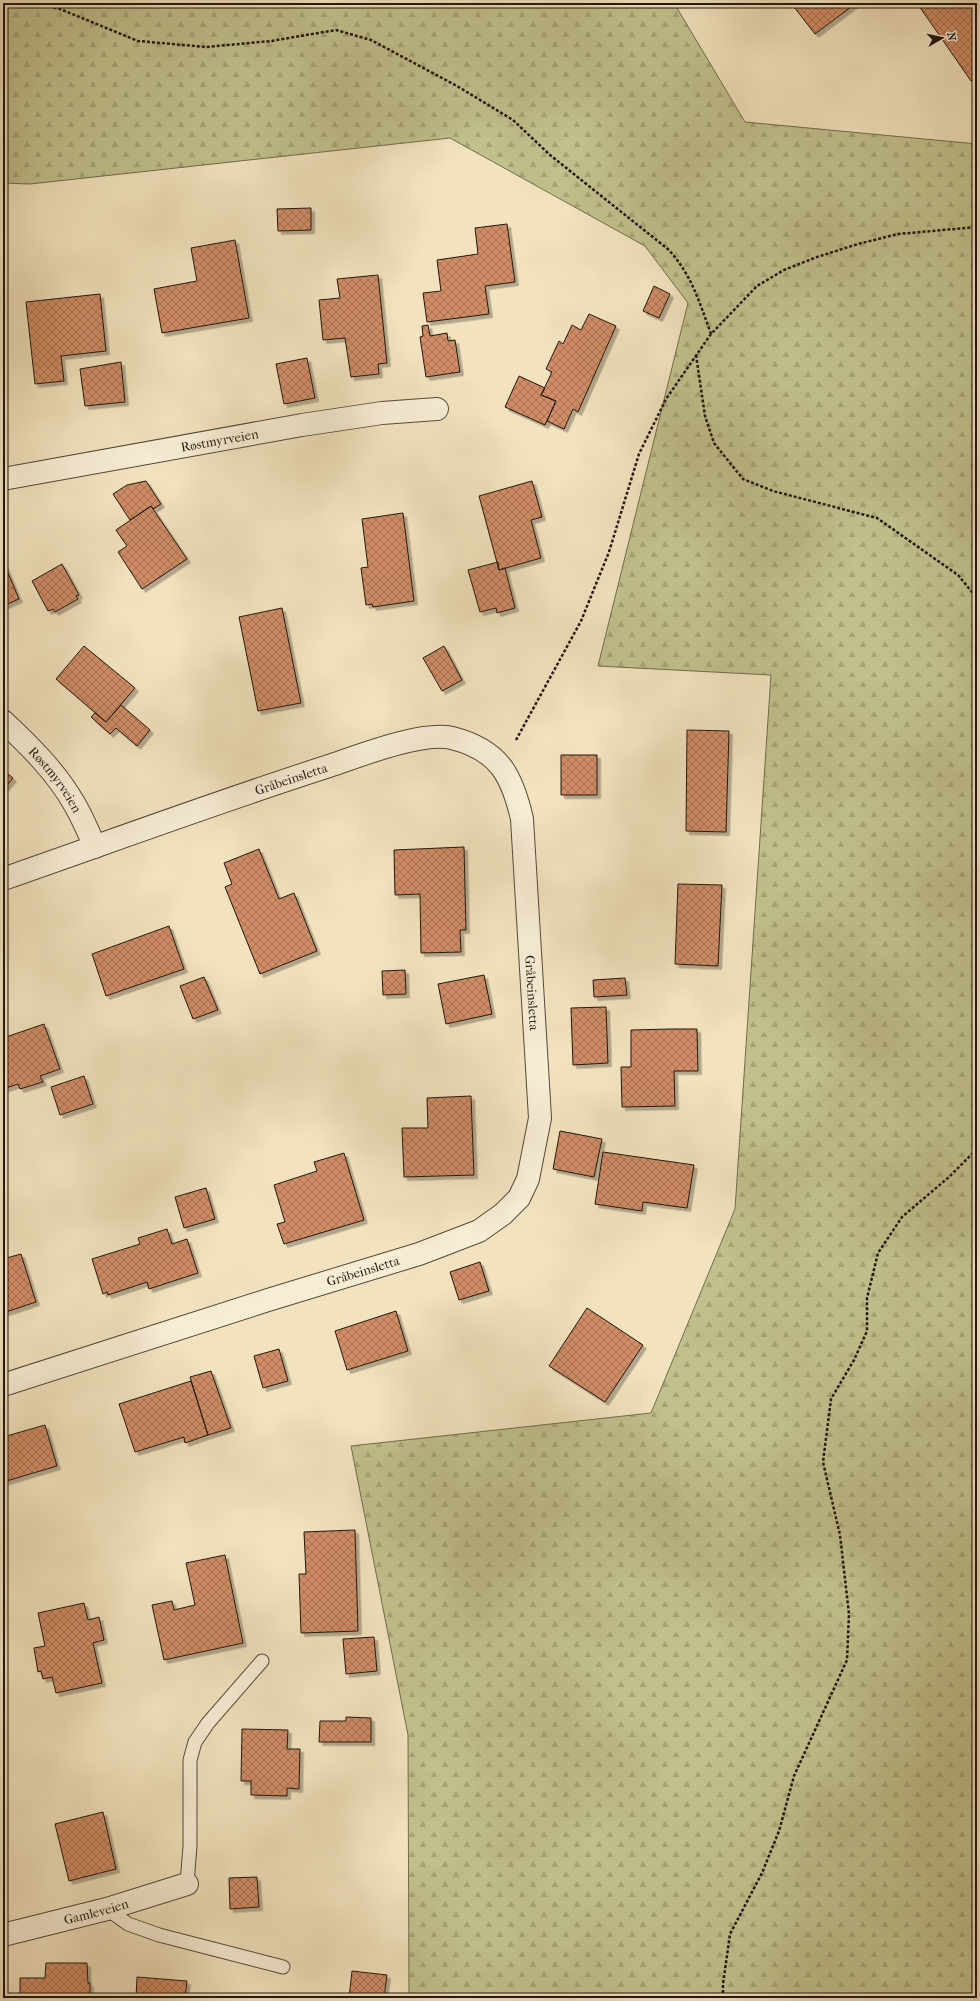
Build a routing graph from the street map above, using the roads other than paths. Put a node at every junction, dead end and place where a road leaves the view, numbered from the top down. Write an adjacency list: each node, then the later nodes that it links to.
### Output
1 (437, 409): 2 (street, Røstmyrveien)
2 (3, 479)
3 (3, 721): 4 (street, Røstmyrveien)
4 (96, 847): 5 (street, Gråbeinsletta); 6 (street, Gråbeinsletta)
5 (3, 879)
6 (3, 1385)
7 (262, 1661): 8 (lane)
8 (187, 1884): 9 (street, Gamleveien)
9 (107, 1909): 10 (street, Gamleveien); 11 (lane)
10 (3, 1935)
11 (283, 1967)

